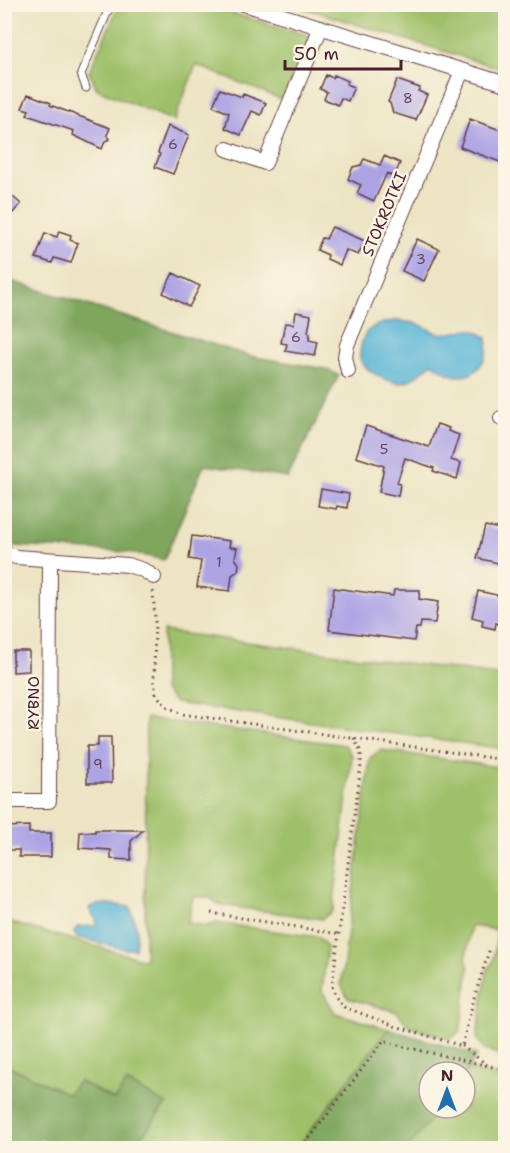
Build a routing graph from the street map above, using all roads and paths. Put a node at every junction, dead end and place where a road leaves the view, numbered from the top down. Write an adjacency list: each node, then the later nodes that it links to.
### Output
1 (111, 4): 6 (lane)
2 (244, 4): 3 (street)
3 (321, 27): 4 (street); 7 (street)
4 (462, 71): 5 (street); 8 (street, STOKROTKI)
5 (506, 84)
6 (86, 88)
7 (227, 149)
8 (348, 371)
9 (4, 553): 10 (street)
10 (50, 560): 11 (street); 14 (street, RYBNO)
11 (154, 577): 12 (path)
12 (354, 738): 13 (path); 16 (path)
13 (506, 760)
14 (4, 801)
15 (211, 913): 16 (path)
16 (339, 934): 18 (path)
17 (490, 948): 18 (path)
18 (462, 1046): 19 (path)
19 (488, 1066): 20 (path); 21 (path)
20 (506, 1070)
21 (302, 1149)

